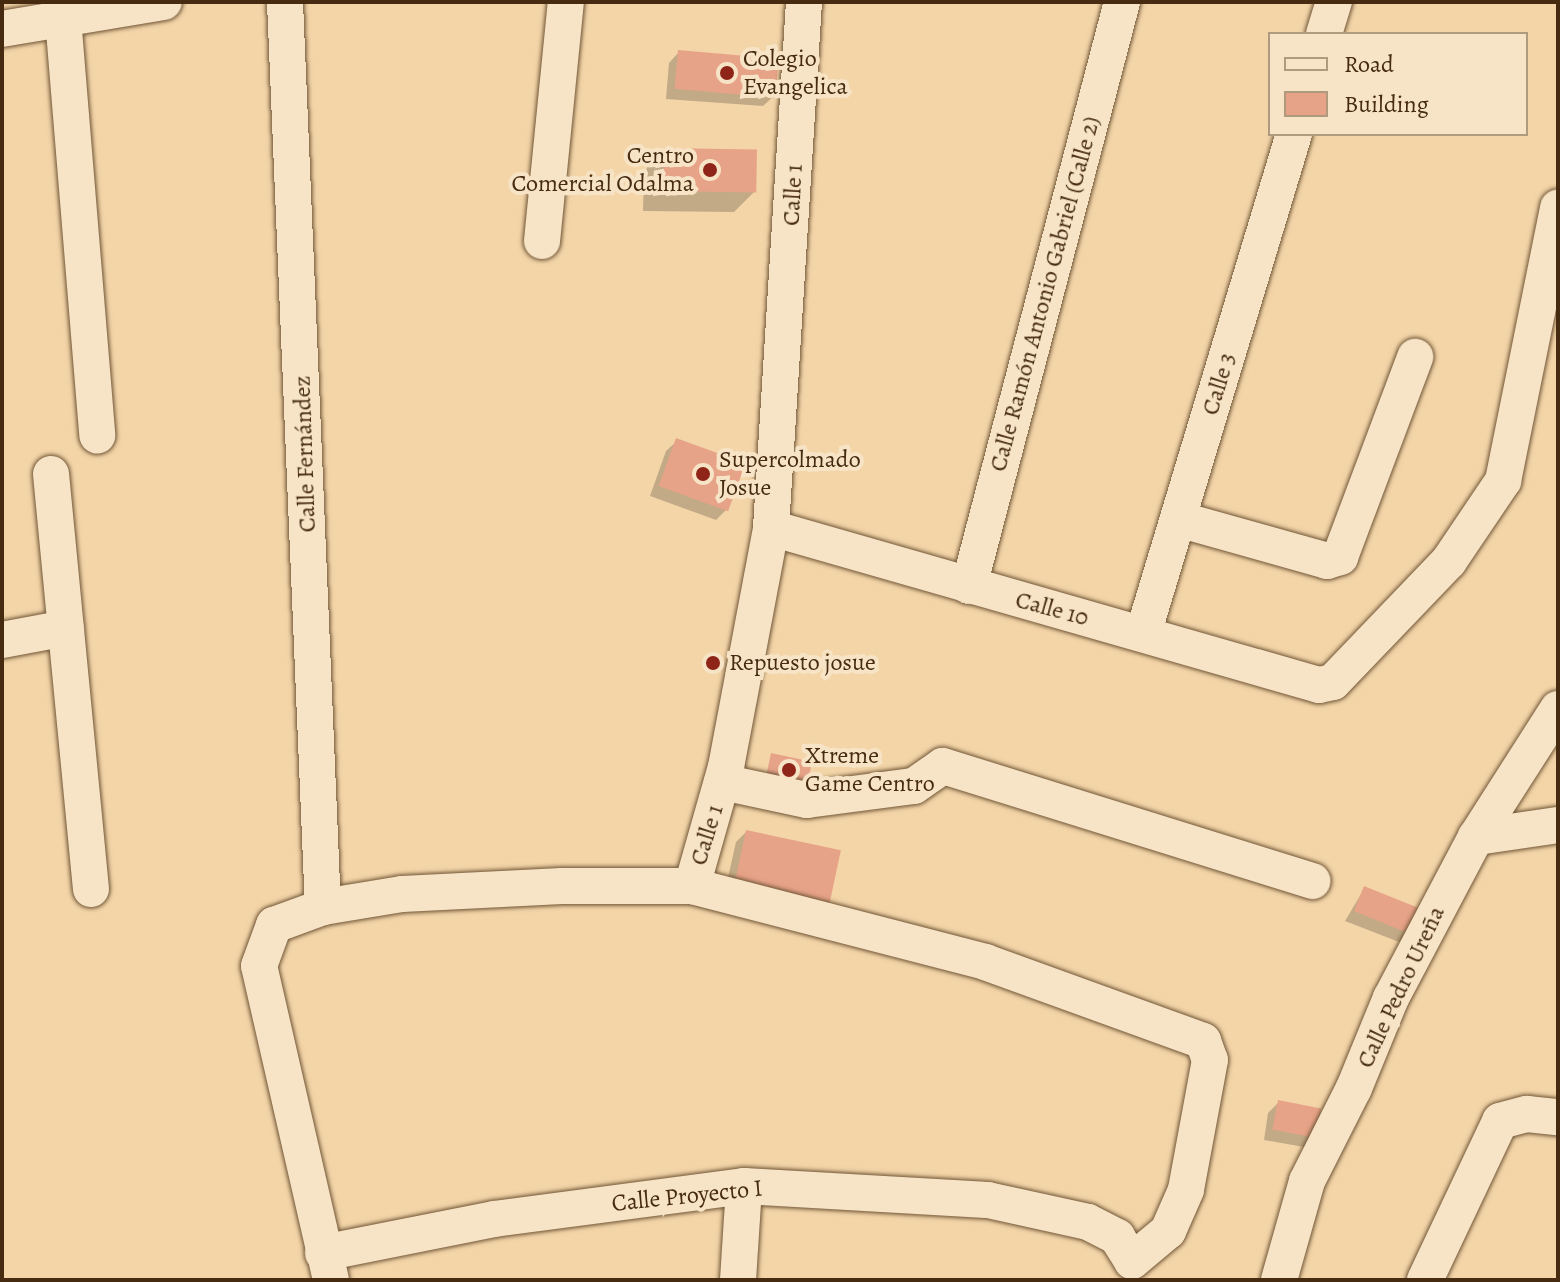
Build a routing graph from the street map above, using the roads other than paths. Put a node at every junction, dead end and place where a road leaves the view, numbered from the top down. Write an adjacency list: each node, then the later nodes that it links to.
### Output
1 (164, 2): 7 (street)
2 (285, 2): 29 (street, Calle Fernández)
3 (566, 2): 12 (street)
4 (804, 2): 17 (street, Calle 1)
5 (1122, 2): 18 (street, Calle Ramón Antonio Gabriel (Calle 2))
6 (1334, 2): 9 (street)
7 (63, 18): 8 (street); 14 (street)
8 (2, 29)
9 (1325, 32)
10 (1293, 136): 16 (street, Calle 3)
11 (1558, 207): 20 (street, Calle 10)
12 (542, 241)
13 (1415, 357): 16 (street)
14 (97, 436)
15 (51, 474): 19 (street)
16 (1178, 519): 20 (street, Calle 3)
17 (771, 528): 18 (street, Calle 10); 23 (street, Calle 1)
18 (969, 586): 20 (street, Calle 10)
19 (66, 628): 21 (street); 28 (street)
20 (1143, 634)
21 (2, 640)
22 (1558, 709): 25 (street, Calle Pedro Ureña)
23 (722, 782): 26 (street); 27 (street, Calle 1)
24 (1558, 825): 25 (street)
25 (1476, 837): 35 (street, Calle Pedro Ureña)
26 (1312, 881)
27 (692, 886): 29 (street, Calle 1); 33 (street)
28 (91, 889)
29 (323, 907): 32 (street, Calle 1)
30 (1558, 1117): 36 (street)
31 (744, 1186): 32 (street, Calle Proyecto I); 33 (street, Calle Proyecto I); 34 (street)
32 (327, 1267)
33 (1130, 1271)
34 (738, 1280)
35 (1279, 1280)
36 (1425, 1280)

